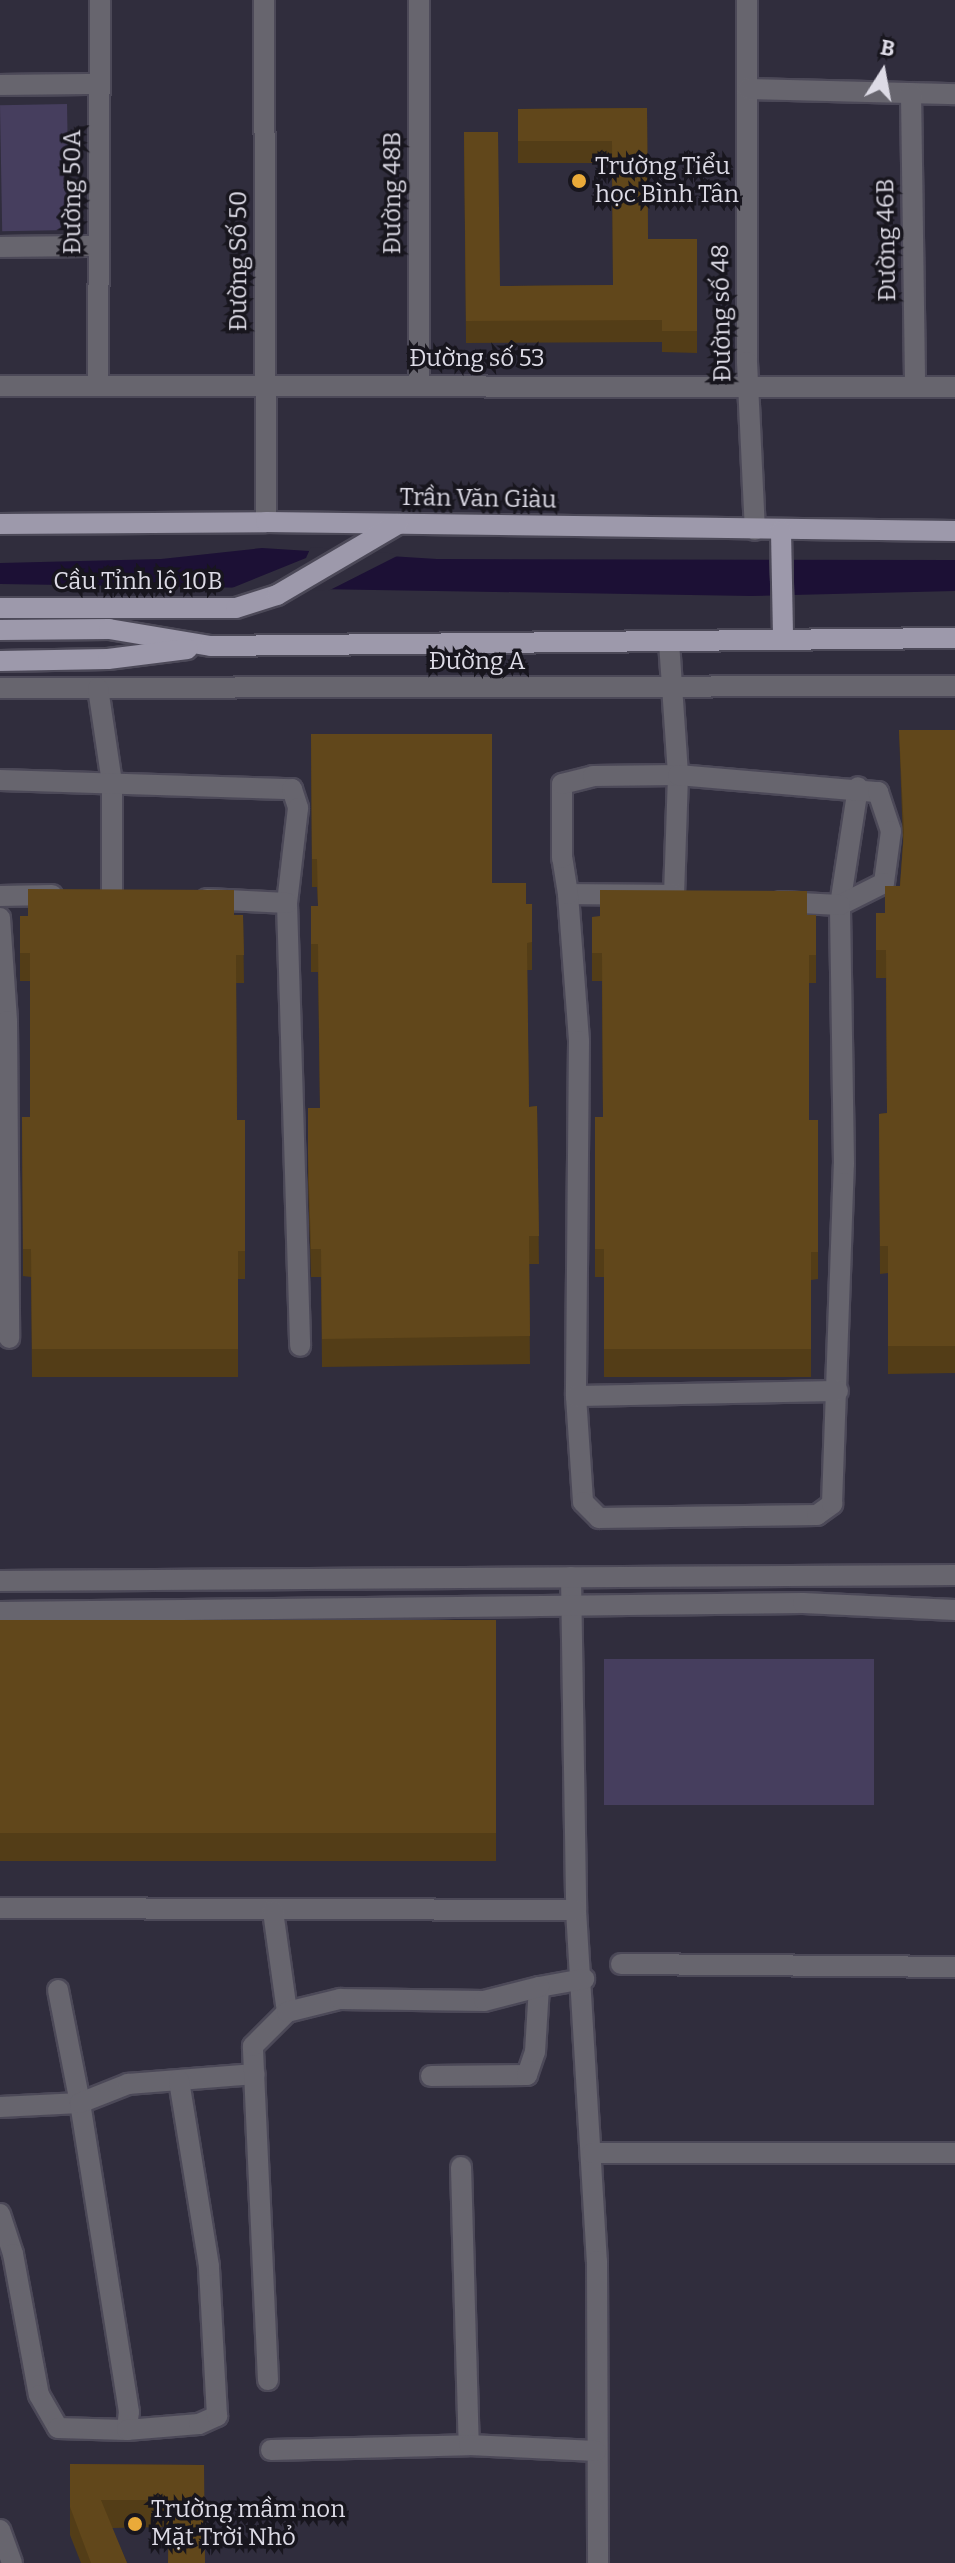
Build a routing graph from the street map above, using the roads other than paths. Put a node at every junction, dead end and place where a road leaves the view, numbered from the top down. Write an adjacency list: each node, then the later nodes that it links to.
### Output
1 (100, 0): 5 (street, Đường 50A)
2 (264, 0): 16 (street, Đường Số 50)
3 (419, 0): 14 (street, Đường 48B)
4 (747, 0): 7 (street, Đường số 48)
5 (99, 84): 6 (street); 10 (street, Đường 50A)
6 (0, 85)
7 (748, 89): 8 (street); 13 (street, Đường số 48)
8 (911, 93): 9 (street); 17 (street, Đường 46B)
9 (955, 94)
10 (99, 246): 11 (street); 12 (street, Đường 50A)
11 (0, 247)
12 (98, 384): 15 (street, Đường số 53); 16 (street, Đường số 53)
13 (748, 384): 14 (street, Đường số 53); 17 (street, Đường số 53); 22 (street, Đường số 48)
14 (419, 385): 16 (street, Đường số 53)
15 (0, 386)
16 (266, 386): 19 (street, Đường Số 50)
17 (915, 387): 18 (street, Đường số 53)
18 (955, 387)
19 (266, 522): 20 (main road, Trần Văn Giàu); 21 (main road, Trần Văn Giàu)
20 (0, 524)
21 (398, 524): 22 (main road, Trần Văn Giàu); 25 (main road, Cầu Tỉnh lộ 10B)
22 (755, 530): 23 (main road, Trần Văn Giàu)
23 (781, 531): 24 (main road, Trần Văn Giàu); 28 (main road)
24 (955, 531)
25 (0, 608)
26 (0, 630): 30 (main road, Cầu Tỉnh lộ 10B)
27 (955, 638): 28 (main road)
28 (783, 639): 29 (main road)
29 (669, 642): 30 (main road); 35 (street)
30 (204, 645): 31 (main road)
31 (0, 661)
32 (955, 686): 35 (street, Đường A)
33 (0, 688): 34 (street, Đường A)
34 (98, 688): 35 (street, Đường A); 38 (street)
35 (670, 688): 36 (street)
36 (678, 775): 39 (street); 40 (street); 41 (street)
37 (0, 780): 38 (street)
38 (112, 783): 42 (street); 46 (street)
39 (858, 787): 47 (street); 47 (street)
40 (568, 894): 41 (street); 52 (street)
41 (674, 895): 44 (street)
42 (0, 896)
43 (189, 897): 46 (street)
44 (703, 897)
45 (759, 901): 47 (street)
46 (287, 903): 50 (street)
47 (840, 905): 51 (street)
48 (1, 930): 49 (street)
49 (9, 1338)
50 (300, 1346)
51 (838, 1391): 52 (street); 52 (street)
52 (576, 1396)
53 (955, 1575): 54 (street)
54 (571, 1577): 55 (street); 57 (street)
55 (257, 1579): 56 (street); 58 (street)
56 (0, 1581)
57 (573, 1606): 58 (street); 59 (street); 62 (street)
58 (256, 1609): 60 (street)
59 (955, 1610)
60 (0, 1612)
61 (0, 1908): 63 (street)
62 (576, 1910): 63 (street); 66 (street)
63 (273, 1911): 69 (street)
64 (621, 1964): 65 (street)
65 (955, 1967)
66 (584, 1979): 67 (street); 75 (street)
67 (539, 1987): 69 (street); 71 (street)
68 (58, 1990): 73 (street)
69 (287, 2012): 70 (street)
70 (255, 2074): 72 (street); 79 (street)
71 (431, 2076)
72 (179, 2080): 73 (street); 80 (street)
73 (80, 2103): 74 (street); 80 (street)
74 (0, 2107)
75 (592, 2153): 76 (street); 83 (street)
76 (955, 2153)
77 (461, 2167): 81 (street)
78 (0, 2214): 80 (street)
79 (268, 2380)
80 (127, 2430)
81 (469, 2445): 82 (street); 83 (street)
82 (271, 2450)
83 (596, 2451): 86 (street)
84 (0, 2530): 85 (street)
85 (12, 2563)
86 (598, 2563)

